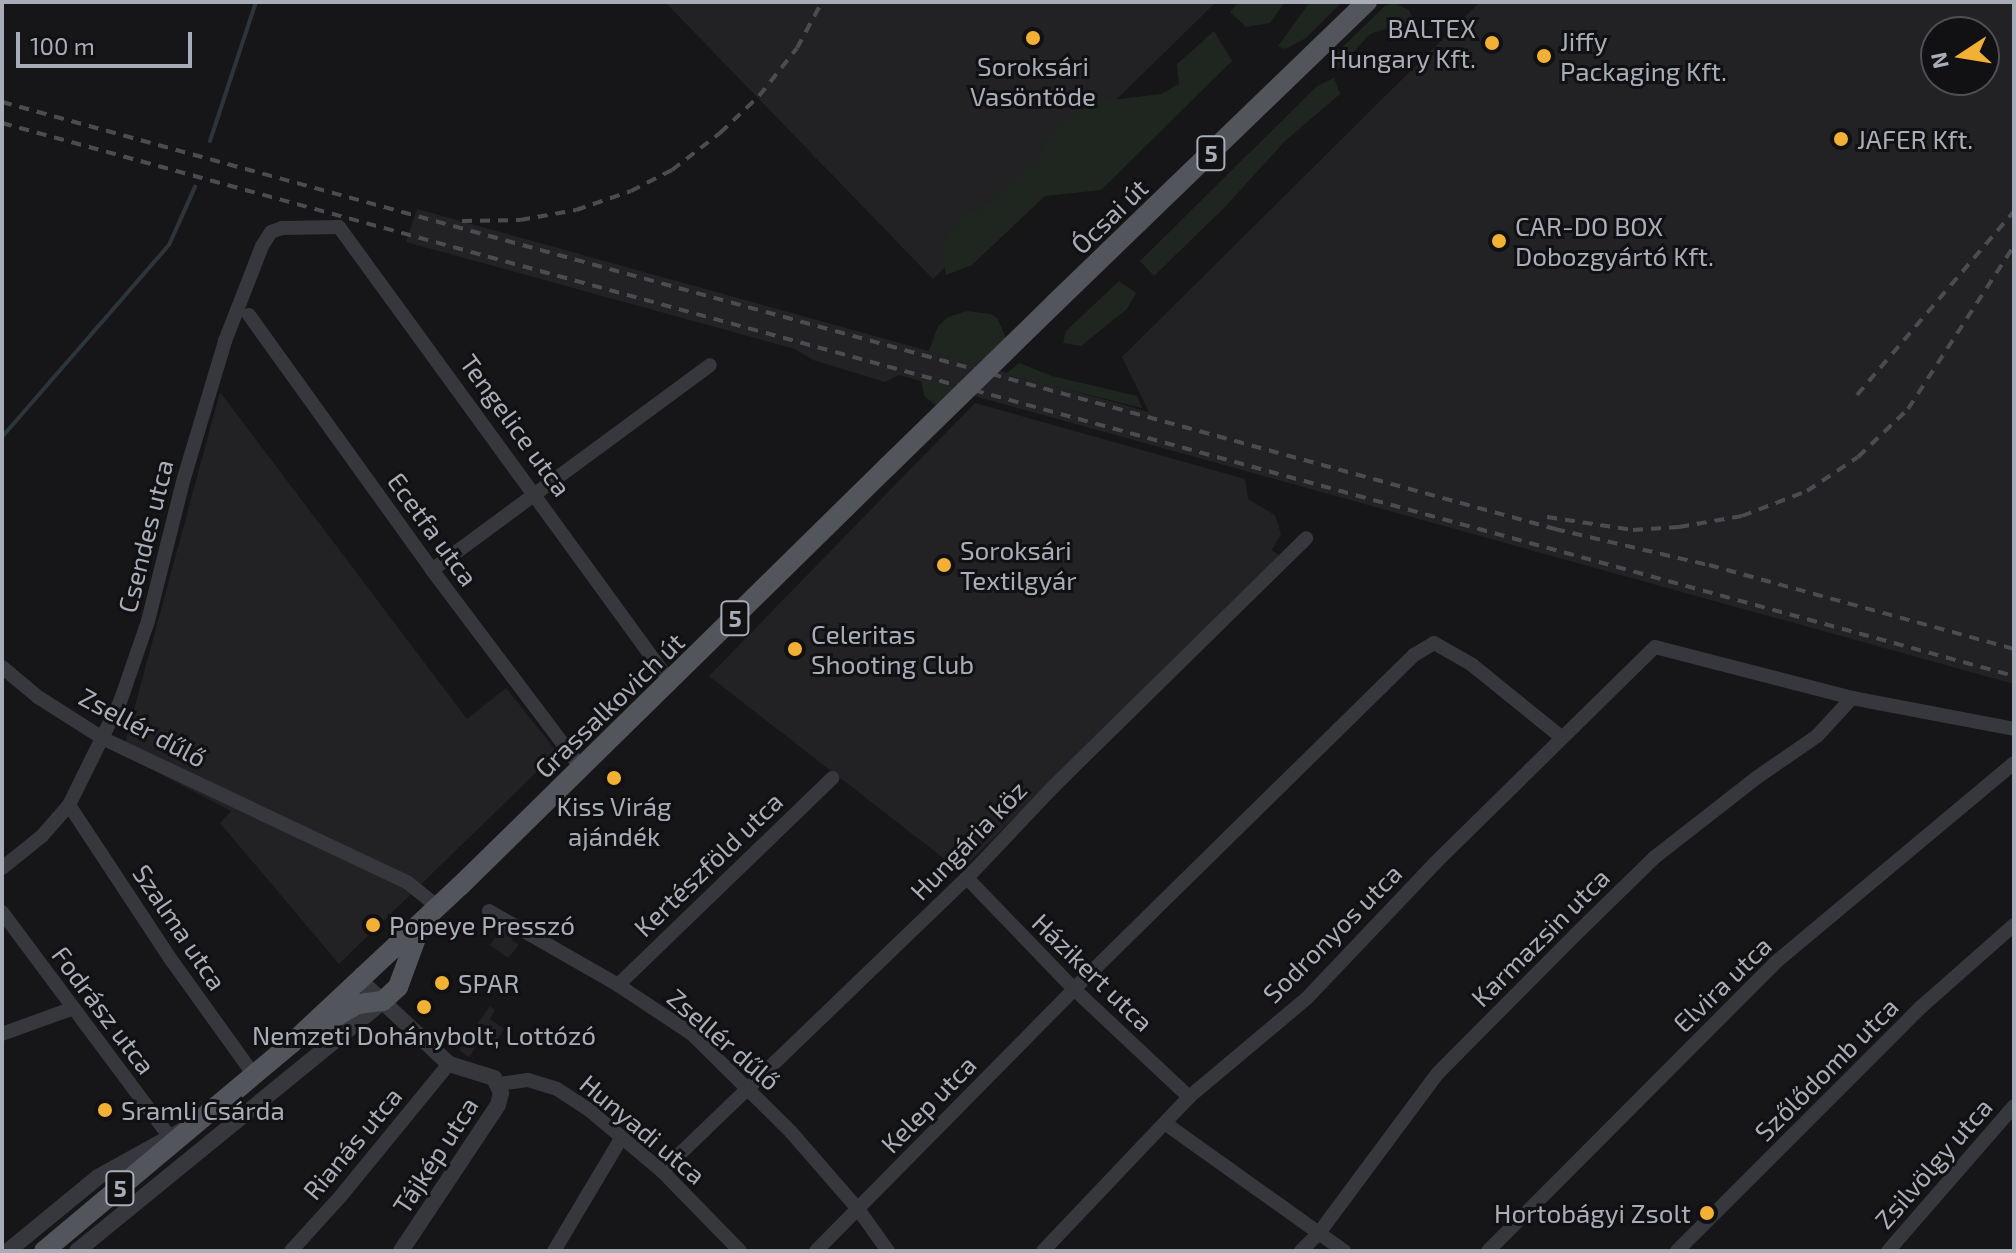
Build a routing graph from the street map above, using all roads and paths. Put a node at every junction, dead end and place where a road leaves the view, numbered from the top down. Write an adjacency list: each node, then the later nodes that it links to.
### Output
1 (1367, 2): 5 (main road, Ócsai út / 5, bridge)
2 (318, 228): 6 (street, Tengelice utca); 14 (street, Csendes utca)
3 (249, 315): 8 (street, Ecetfa utca)
4 (710, 365): 6 (street)
5 (887, 467): 16 (main road, Grassalkovich út / 5)
6 (536, 493): 8 (street); 10 (street, Tengelice utca)
7 (1306, 538): 20 (street, Hungária köz)
8 (432, 570): 16 (street, Ecetfa utca)
9 (2, 667): 14 (street, Zsellér dűlő)
10 (662, 671)
11 (1852, 698): 12 (street); 13 (street, Sodronyos utca); 45 (street, Karmazsin utca)
12 (2014, 729)
13 (1561, 737): 28 (street, Kelep utca); 37 (street, Sodronyos utca)
14 (104, 739): 18 (street, Csendes utca); 21 (street, Zsellér dűlő)
15 (2009, 766): 58 (street, Elvira utca)
16 (582, 769): 21 (main road, Grassalkovich út / 5)
17 (832, 778): 27 (street, Kertészföld utca)
18 (69, 805): 19 (street, Csendes utca); 34 (street, Szalma utca)
19 (2, 868)
20 (967, 878): 28 (street, Házikert utca); 36 (street, Hungária köz)
21 (438, 907): 24 (main road, Grassalkovich út / 5)
22 (489, 911): 27 (street, Zsellér dűlő)
23 (2, 912): 30 (street, Fodrász utca)
24 (422, 922): 26 (main road, Grassalkovich út / 5); 29 (main road)
25 (2014, 925): 59 (street, Szőlődomb utca)
26 (361, 975): 29 (street); 32 (main road, Grassalkovich út / 5)
27 (618, 985): 36 (street, Zsellér dűlő)
28 (1074, 989): 37 (street, Házikert utca); 44 (street, Kelep utca)
29 (383, 1001): 32 (main road); 33 (street, Hunyadi utca); 48 (street)
30 (71, 1009): 31 (street); 41 (street, Fodrász utca)
31 (2, 1034)
32 (292, 1043): 34 (main road, Grassalkovich út / 5)
33 (449, 1064): 35 (street, Hunyadi utca); 49 (street, Rianás utca)
34 (254, 1075): 40 (main road, Grassalkovich út / 5)
35 (499, 1084): 42 (street, Hunyadi utca); 50 (street, Tájkép utca)
36 (749, 1090): 43 (street, Hungária köz); 44 (street, Zsellér dűlő)
37 (1189, 1097): 39 (street, Sodronyos utca)
38 (2014, 1106): 60 (street, Zsilvölgy utca)
39 (1166, 1124): 45 (street); 55 (street, Sodronyos utca)
40 (196, 1125): 41 (street, Grassalkovich út); 47 (main road, Grassalkovich út / 5)
41 (168, 1135): 46 (street, Grassalkovich út)
42 (622, 1137): 43 (street, Hunyadi utca); 51 (street)
43 (662, 1171): 52 (street, Hunyadi utca)
44 (858, 1209): 53 (street, Kelep utca); 54 (street, Zsellér dűlő)
45 (1319, 1233): 56 (street, Karmazsin utca); 57 (street)
46 (8, 1251)
47 (44, 1251)
48 (77, 1251)
49 (291, 1251)
50 (401, 1251)
51 (554, 1251)
52 (740, 1251)
53 (816, 1251)
54 (888, 1251)
55 (1043, 1251)
56 (1301, 1251)
57 (1344, 1251)
58 (1488, 1251)
59 (1677, 1251)
60 (1888, 1251)

